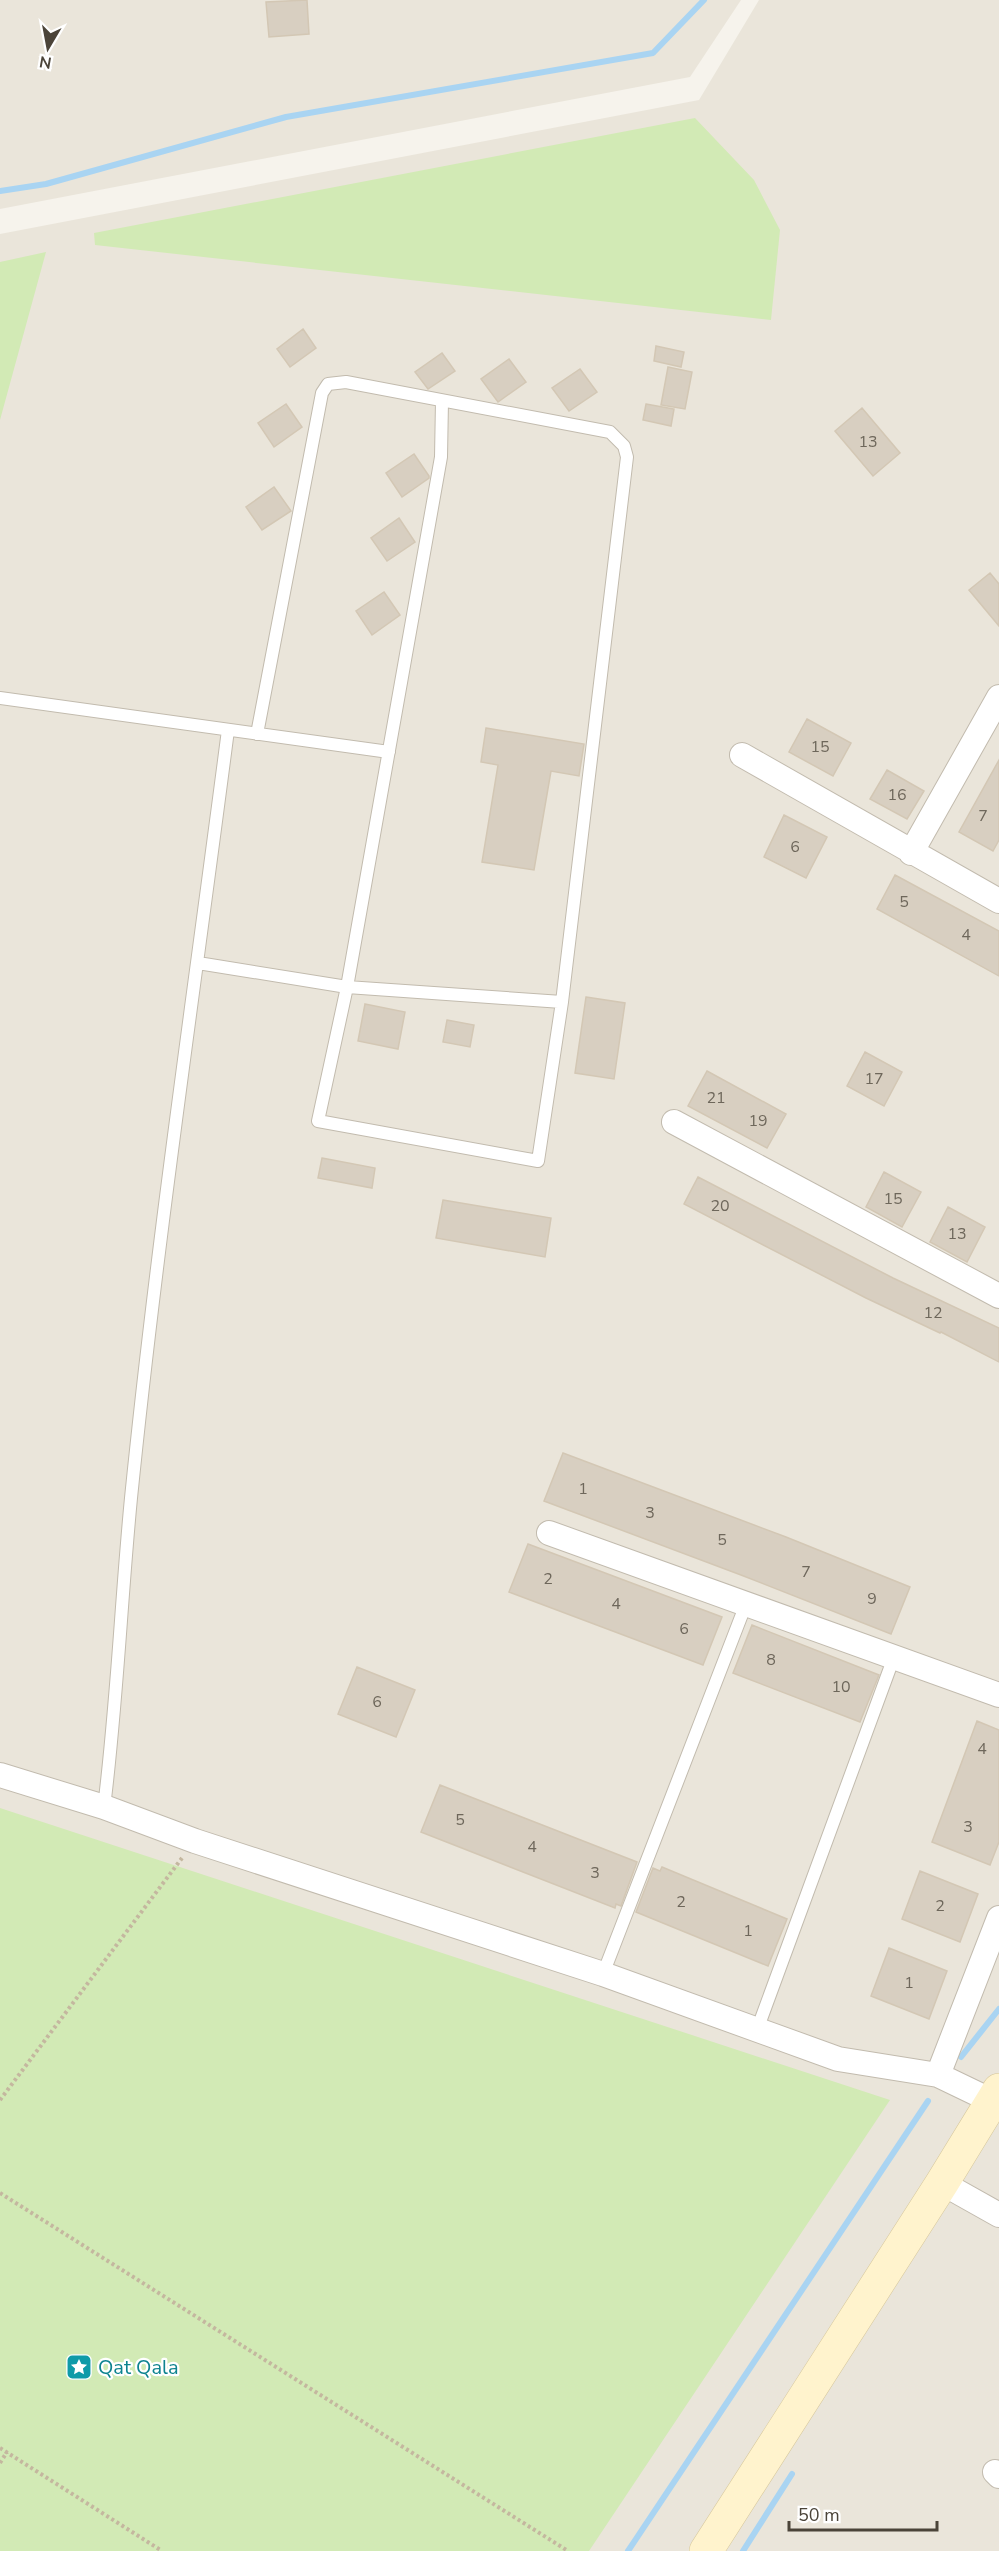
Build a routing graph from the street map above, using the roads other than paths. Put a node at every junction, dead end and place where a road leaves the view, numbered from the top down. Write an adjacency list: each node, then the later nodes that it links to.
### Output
1 (442, 401): 5 (lane); 6 (lane); 12 (lane)
2 (0, 698): 4 (lane)
3 (999, 698): 8 (street)
4 (228, 730): 5 (lane); 10 (lane)
5 (258, 734): 6 (lane)
6 (389, 752): 11 (lane)
7 (742, 754): 8 (street)
8 (911, 853): 9 (street)
9 (999, 901)
10 (198, 963): 11 (lane); 20 (lane)
11 (347, 987): 12 (lane); 12 (lane)
12 (562, 1002)
13 (674, 1122): 14 (street)
14 (999, 1296)
15 (549, 1533): 16 (street)
16 (746, 1604): 17 (street); 22 (lane)
17 (894, 1657): 18 (street); 23 (lane)
18 (999, 1695)
19 (0, 1775): 20 (street)
20 (104, 1807): 22 (street)
21 (999, 1918): 24 (street)
22 (603, 1974): 23 (street)
23 (757, 2030): 24 (street)
24 (938, 2075): 25 (street)
25 (995, 2095): 26 (street)
26 (942, 2183): 27 (street); 28 (street)
27 (999, 2215)
28 (706, 2551)

